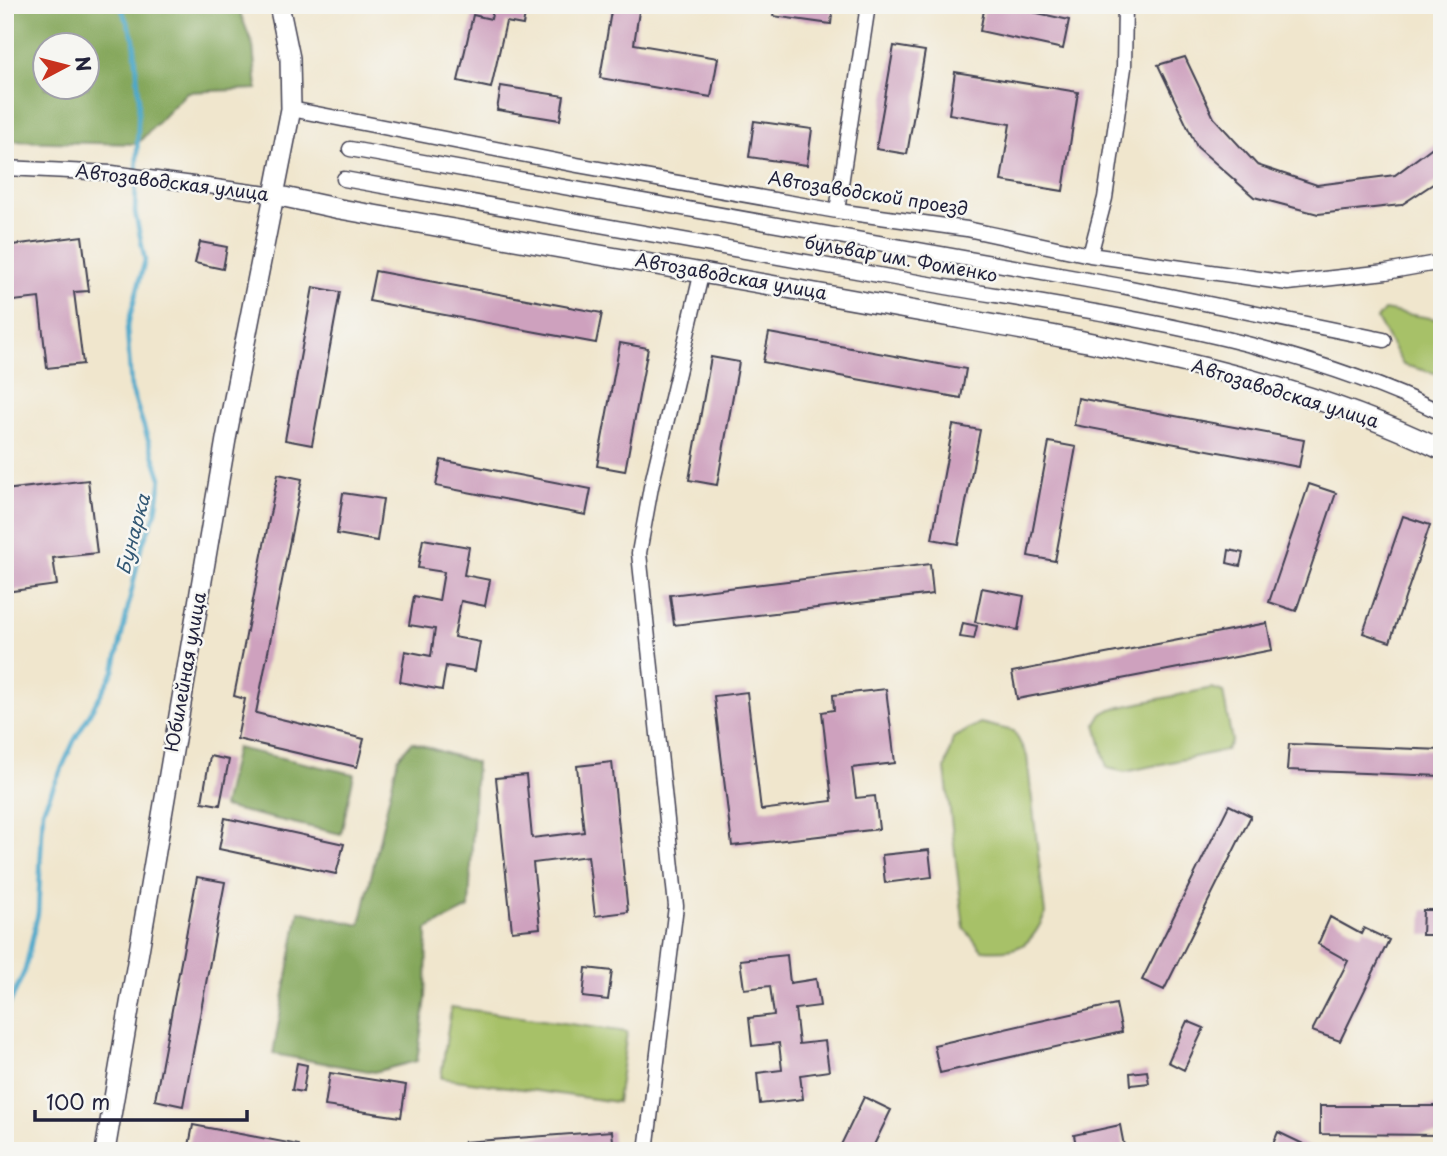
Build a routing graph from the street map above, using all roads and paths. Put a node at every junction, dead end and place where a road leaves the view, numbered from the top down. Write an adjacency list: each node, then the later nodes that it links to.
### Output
1 (279, 5): 4 (street, Юбилейная улица)
2 (868, 5): 9 (street)
3 (1125, 5): 10 (street)
4 (291, 109): 8 (street, Юбилейная улица); 9 (street, Автозаводской проезд)
5 (350, 149): 13 (street, бульвар им. Фоменко)
6 (5, 169): 8 (street, Автозаводская улица)
7 (344, 178): 14 (street, бульвар им. Фоменко)
8 (275, 195): 12 (street, Автозаводская улица); 16 (street, Юбилейная улица)
9 (837, 211): 10 (street, Автозаводской проезд)
10 (1090, 255): 11 (street, Автозаводской проезд)
11 (1442, 262)
12 (702, 271): 15 (street, Автозаводская улица); 17 (street)
13 (1384, 340)
14 (1442, 414)
15 (1442, 450)
16 (105, 1151)
17 (646, 1151)

